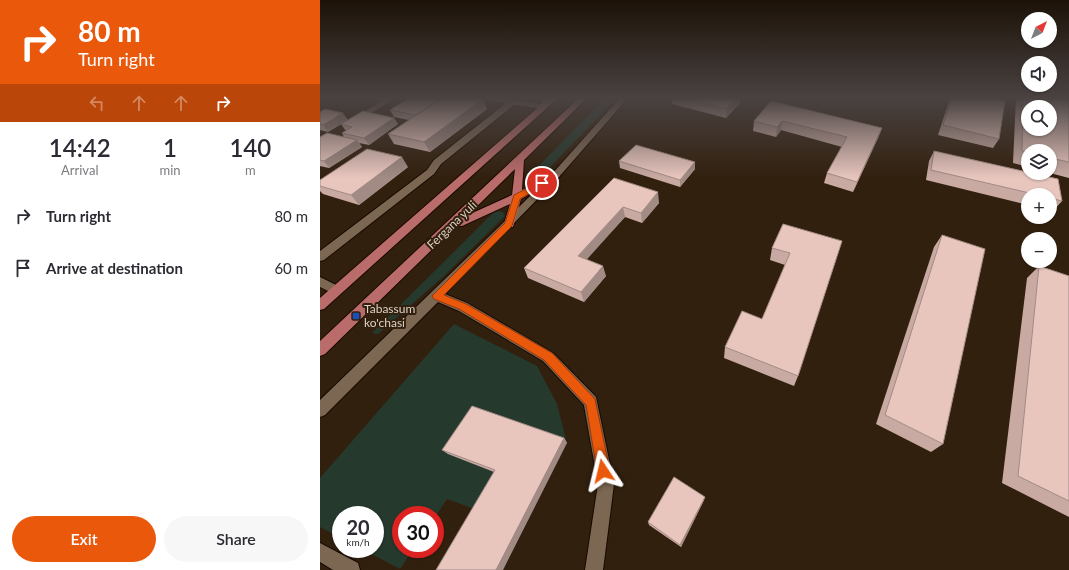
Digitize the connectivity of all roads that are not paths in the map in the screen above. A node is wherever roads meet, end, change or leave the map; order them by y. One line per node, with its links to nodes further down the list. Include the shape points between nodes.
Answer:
1 (483, 125): 10 (street, via 436,162 431,172)
2 (523, 125): 12 (main road)
3 (556, 125): 5 (main road, Fergana yuli)
4 (600, 125): 6 (street)
5 (520, 160): 7 (main road); 9 (main road, Fergana yuli)
6 (555, 176): 7 (main road); 8 (street)
7 (517, 197): 8 (main road); 9 (main road)
8 (509, 224): 13 (street)
9 (450, 227): 15 (main road, Fergana yuli)
10 (320, 257)
11 (320, 282): 12 (street)
12 (336, 290): 14 (main road)
13 (437, 296): 16 (street); 19 (street, via 463,307 548,356 591,402 606,484)
14 (320, 304)
15 (320, 350)
16 (320, 410)
17 (322, 557): 18 (street)
18 (351, 570)
19 (594, 570)

